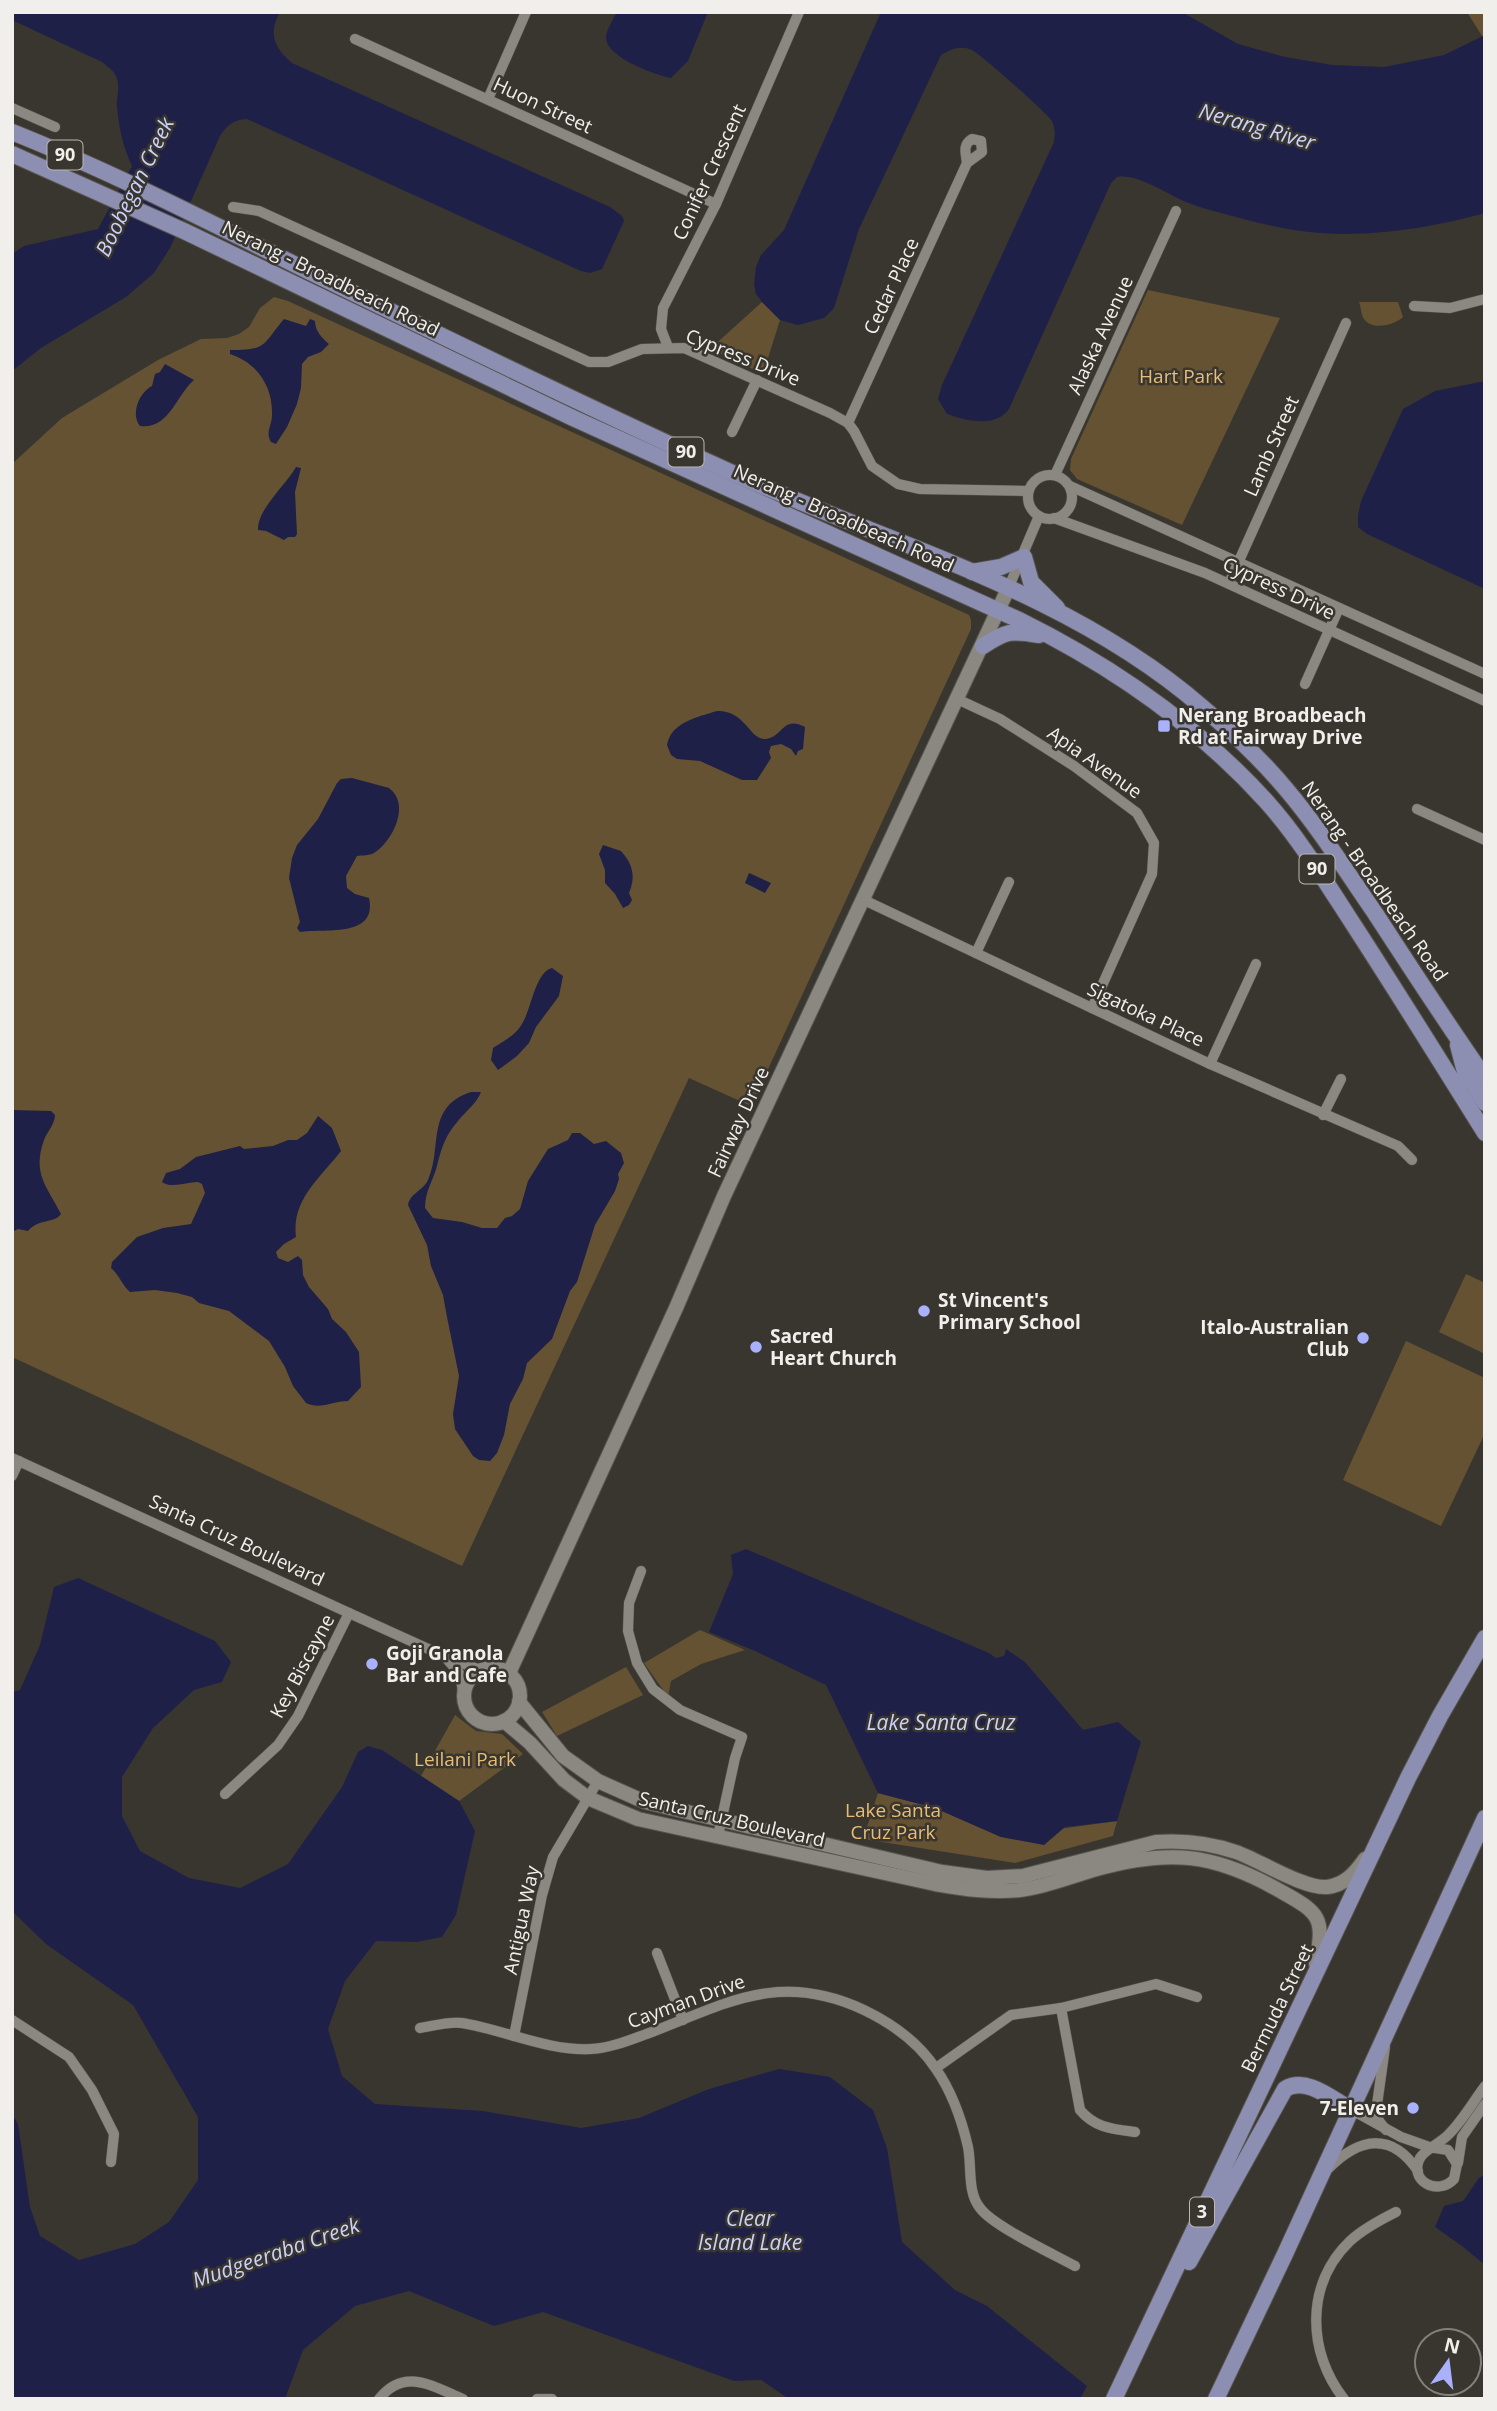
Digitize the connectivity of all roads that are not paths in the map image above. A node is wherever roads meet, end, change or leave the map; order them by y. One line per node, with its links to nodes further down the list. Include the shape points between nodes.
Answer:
1 (526, 12): 4 (street)
2 (799, 12): 10 (street, Conifer Crescent)
3 (355, 39): 4 (street, Huon Street)
4 (488, 99): 10 (street, Huon Street)
5 (12, 108): 6 (street)
6 (55, 127)
7 (12, 132): 27 (main road, Nerang - Broadbeach Road / 90, via 729,472)
8 (12, 154): 31 (main road, Nerang - Broadbeach Road / 90, via 184,231 573,418)
9 (967, 163): 18 (street, Cedar Place)
10 (716, 204): 16 (street, Conifer Crescent, via 663,308 661,329)
11 (233, 207): 16 (street, Cypress Drive, via 259,211 589,362 608,362 642,348)
12 (1177, 211): 20 (street, Alaska Avenue)
13 (1485, 299): 14 (street, via 1450,308)
14 (1414, 306)
15 (1346, 323): 26 (street, Lamb Street)
16 (668, 347): 17 (street, Cypress Drive, via 684,348)
17 (757, 380): 18 (street, Cypress Drive); 19 (street)
18 (848, 423): 22 (street, via 872,466 898,484 920,489)
19 (732, 432)
20 (1055, 475): 21 (street); 22 (street, via 1036,479)
21 (1070, 486): 24 (street, via 1070,506); 26 (street, Cypress Drive)
22 (1028, 491): 23 (street, via 1030,506)
23 (1039, 516): 24 (street); 25 (street)
24 (1054, 518): 28 (street, Cypress Drive)
25 (1024, 557): 27 (main road); 29 (street); 32 (main road, via 1031,582)
26 (1239, 561): 28 (street, Lamb Street); 30 (street, Cypress Drive)
27 (970, 572): 29 (main road, Nerang - Broadbeach Road / 90)
28 (1229, 583): 33 (street, Cypress Drive)
29 (1008, 589): 31 (street, Fairway Drive); 32 (main road, Nerang - Broadbeach Road / 90)
30 (1339, 608): 33 (street); 36 (street, Cypress Drive)
31 (999, 611): 34 (main road, Nerang - Broadbeach Road / 90); 35 (street, Fairway Drive)
32 (1064, 616): 47 (main road, Nerang - Broadbeach Road / 90, via 1175,685 1260,761 1319,830)
33 (1330, 630): 37 (street); 39 (street, Cypress Drive)
34 (1058, 639): 35 (main road, via 1014,631); 53 (main road, Nerang - Broadbeach Road / 90, via 1159,703 1267,803 1307,853)
35 (983, 646): 38 (street, Fairway Drive)
36 (1485, 674)
37 (1305, 684)
38 (957, 699): 43 (street, Fairway Drive); 46 (street, Apia Avenue, via 1000,719 1074,766 1137,813 1154,843 1152,874)
39 (1485, 701)
40 (1417, 809): 41 (street)
41 (1485, 840)
42 (1009, 882): 44 (street)
43 (864, 901): 44 (street, Sigatoka Place); 62 (street, Fairway Drive, via 730,1184)
44 (976, 953): 46 (street, Sigatoka Place)
45 (1256, 964): 48 (street)
46 (1092, 1008): 48 (street, Sigatoka Place)
47 (1456, 1036): 49 (main road, Nerang - Broadbeach Road / 90); 51 (main road, via 1465,1072)
48 (1210, 1064): 52 (street, Sigatoka Place)
49 (1485, 1078)
50 (1341, 1079): 52 (street)
51 (1485, 1103)
52 (1323, 1115): 54 (street, Sigatoka Place, via 1398,1146)
53 (1485, 1133)
54 (1412, 1160)
55 (16, 1460): 56 (street); 58 (street, Santa Cruz Boulevard)
56 (12, 1476)
57 (641, 1571): 70 (street, via 629,1603 628,1631 637,1662 653,1689 680,1710 742,1737)
58 (349, 1614): 60 (street, Santa Cruz Boulevard); 67 (street, Key Biscayne, via 298,1716 278,1745)
59 (1485, 1638): 73 (main road, Bermuda Street / 3)
60 (446, 1657): 61 (street, Santa Cruz Boulevard); 63 (street, via 459,1673)
61 (480, 1670): 62 (street, via 496,1667); 63 (street)
62 (509, 1673): 64 (street, via 519,1686)
63 (463, 1690): 65 (street, via 465,1707 475,1719 490,1724)
64 (520, 1702): 65 (street); 66 (street, Santa Cruz Boulevard, via 563,1756)
65 (504, 1721): 68 (street, Santa Cruz Boulevard)
66 (598, 1781): 68 (street, Antigua Way); 70 (street, Santa Cruz Boulevard, via 645,1802)
67 (225, 1794)
68 (588, 1798): 71 (street, Santa Cruz Boulevard, via 638,1819); 85 (street, Antigua Way, via 553,1857)
69 (1485, 1818): 83 (main road)
70 (721, 1821): 71 (street); 72 (street, Santa Cruz Boulevard, via 987,1878 1023,1876 1156,1842)
71 (718, 1836): 74 (street, Santa Cruz Boulevard, via 982,1891 1024,1889 1142,1858)
72 (1193, 1842): 74 (street); 75 (street, Santa Cruz Boulevard)
73 (1376, 1845): 75 (street, Santa Cruz Boulevard, via 1351,1877 1328,1887 1308,1884); 78 (main road, Bermuda Street / 3)
74 (1192, 1858): 76 (street, Santa Cruz Boulevard, via 1234,1869)
75 (1259, 1862): 76 (street, via 1314,1895)
76 (1299, 1901): 78 (street, Santa Cruz Boulevard, via 1321,1929)
77 (657, 1953): 82 (street)
78 (1313, 1981): 101 (main road, Bermuda Street / 3)
79 (1197, 1997): 80 (street, via 1156,1984)
80 (1061, 2008): 86 (street, via 1011,2015); 93 (street, via 1080,2110 1089,2122)
81 (12, 2020): 95 (street, via 69,2057 114,2134)
82 (683, 2020): 85 (street, Cayman Drive, via 594,2049 571,2049); 86 (street, Cayman Drive, via 765,1993 809,1992 845,2001 890,2022)
83 (1388, 2025): 90 (main road); 92 (street, via 1376,2106 1378,2120)
84 (420, 2028): 85 (street, Cayman Drive, via 459,2022)
85 (514, 2036)
86 (936, 2068): 100 (street, Cayman Drive, via 959,2116 973,2197 981,2210)
87 (1485, 2086): 88 (street)
88 (1472, 2104): 91 (street); 94 (street)
89 (1485, 2104): 91 (street)
90 (1350, 2109): 92 (street); 98 (main road); 101 (main road, via 1304,2085 1292,2085 1282,2092 1206,2232)
91 (1475, 2119): 96 (street, via 1460,2142)
92 (1386, 2130): 94 (street)
93 (1135, 2133)
94 (1434, 2148): 96 (street, via 1452,2154); 97 (street, via 1420,2157)
95 (111, 2162)
96 (1457, 2169): 97 (street, via 1451,2182 1437,2187 1425,2183)
97 (1418, 2171): 98 (street, via 1399,2151 1370,2143 1346,2152)
98 (1319, 2178): 107 (main road)
99 (1396, 2212): 108 (street, via 1350,2241 1331,2267 1319,2297 1315,2325 1321,2359)
100 (1075, 2266)
101 (1143, 2335): 106 (main road, Bermuda Street / 3)
102 (379, 2399): 103 (street, via 400,2381 414,2381)
103 (463, 2399)
104 (537, 2399): 105 (street)
105 (552, 2399)
106 (1114, 2399)
107 (1216, 2399)
108 (1344, 2399)

